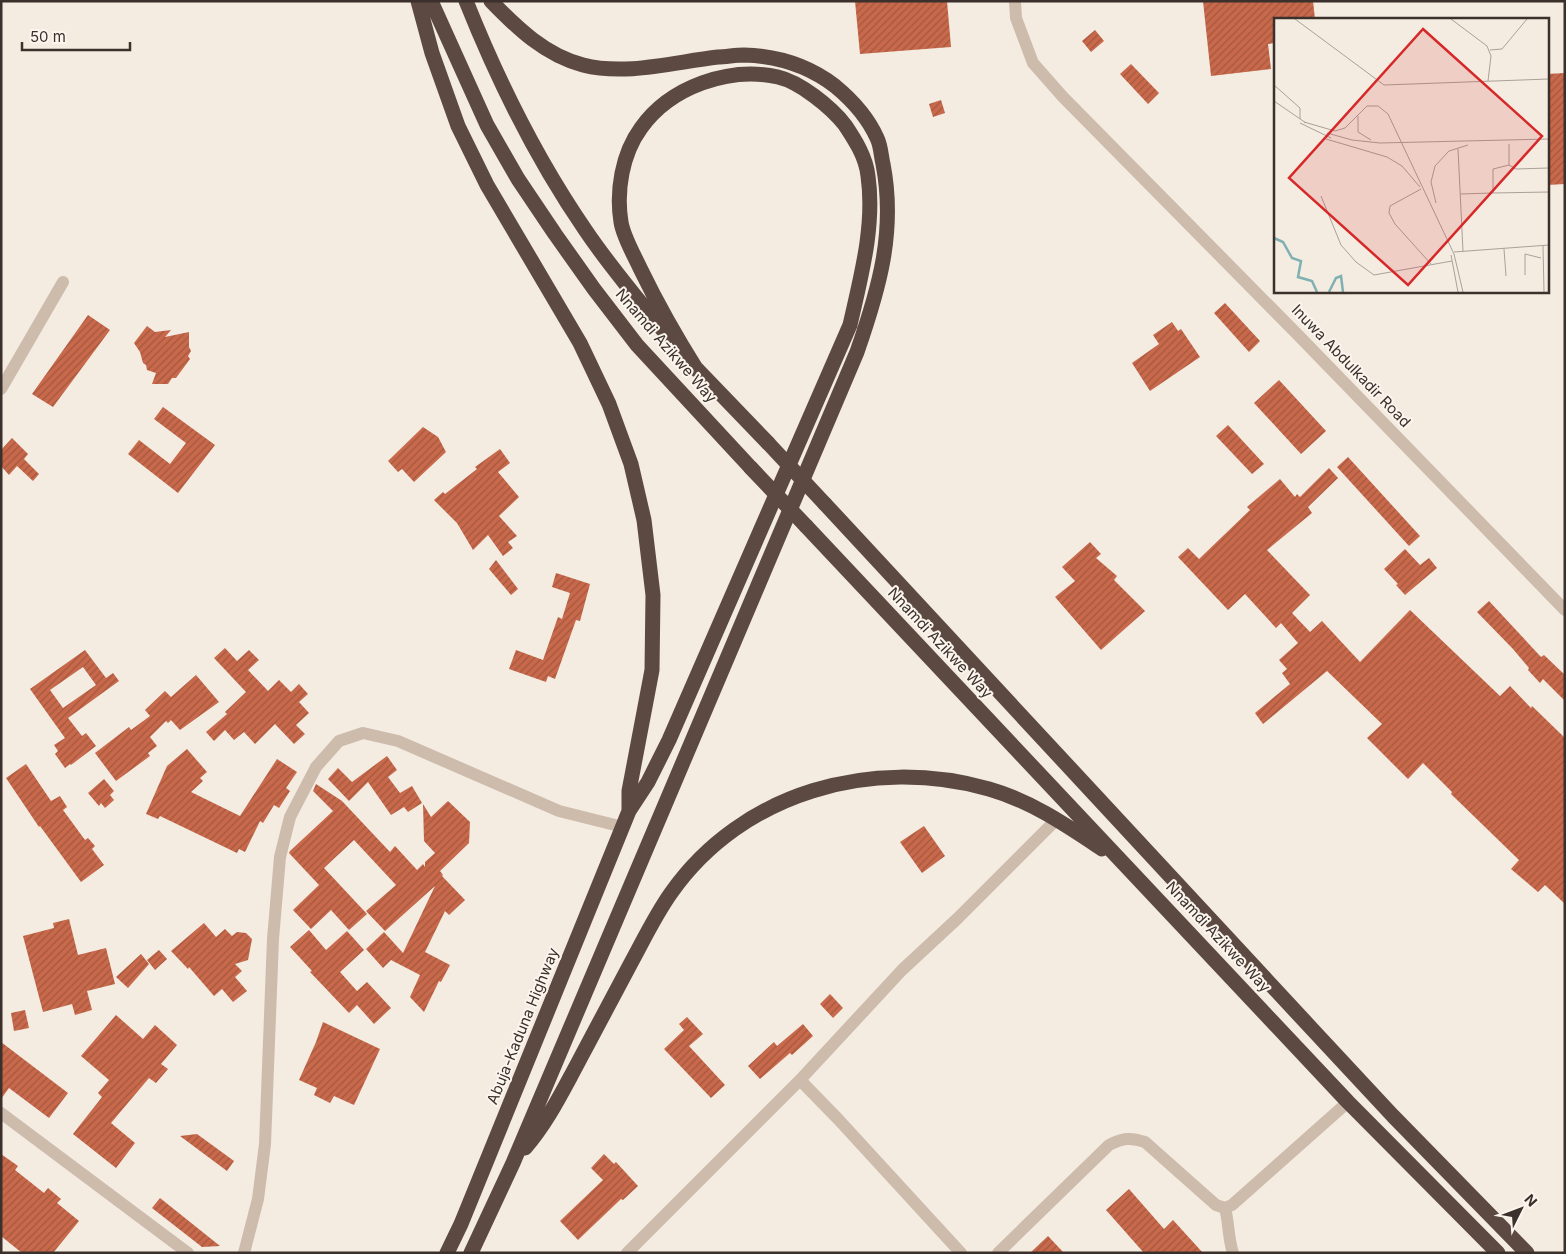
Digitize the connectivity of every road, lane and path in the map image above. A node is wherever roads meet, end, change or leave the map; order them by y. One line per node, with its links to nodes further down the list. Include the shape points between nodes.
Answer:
1 (418, 1): 10 (highway, via 432,53 458,126 487,185 580,343 609,404 631,464 644,520 653,604 652,670 629,791)
2 (431, 1): 13 (highway, Nnamdi Azikwe Way, bridge, via 487,125 518,179 637,345)
3 (466, 1): 7 (highway, Nnamdi Azikwe Way, via 511,104 546,167 623,282)
4 (491, 1): 17 (highway, via 534,41 583,65 650,67 743,55 796,64 821,76 846,95 878,140 889,206 882,273 857,352)
5 (1015, 1): 9 (street, Inuwa Abdulkadir Road, via 1016,18 1033,63 1063,97)
6 (63, 282): 8 (street)
7 (697, 370): 10 (highway, via 667,321 621,224 620,190 626,158 640,129 655,112 684,91 716,77 749,74 780,77 813,94 837,115 857,142 868,174 871,211 866,257 850,325 670,740); 28 (highway, Nnamdi Azikwe Way, bridge, via 1339,1058)
8 (1, 389)
9 (1565, 610)
10 (629, 810): 12 (highway, Abuja-Kaduna Highway)
11 (1057, 819): 13 (highway); 14 (street, via 902,970); 17 (highway, via 989,789 926,778 856,780 826,786 768,808 714,846 671,893 563,1090 535,1137)
12 (622, 828): 20 (street, via 559,811 398,741 363,733 339,741 316,767 290,818 280,857 273,939 265,1144 258,1199); 21 (highway, Abuja-Kaduna Highway, via 461,1224)
13 (1125, 864): 15 (highway, Nnamdi Azikwe Way)
14 (800, 1080): 23 (street); 24 (street)
15 (1348, 1102): 18 (street); 27 (highway, Nnamdi Azikwe Way)
16 (1, 1113): 19 (street)
17 (513, 1162): 22 (highway)
18 (1225, 1208): 25 (street, via 1216,1205 1145,1142 1132,1138 1119,1140); 26 (street)
19 (188, 1253)
20 (244, 1253)
21 (446, 1253)
22 (471, 1253)
23 (627, 1253)
24 (961, 1253)
25 (998, 1253)
26 (1233, 1253)
27 (1498, 1253)
28 (1527, 1253)

